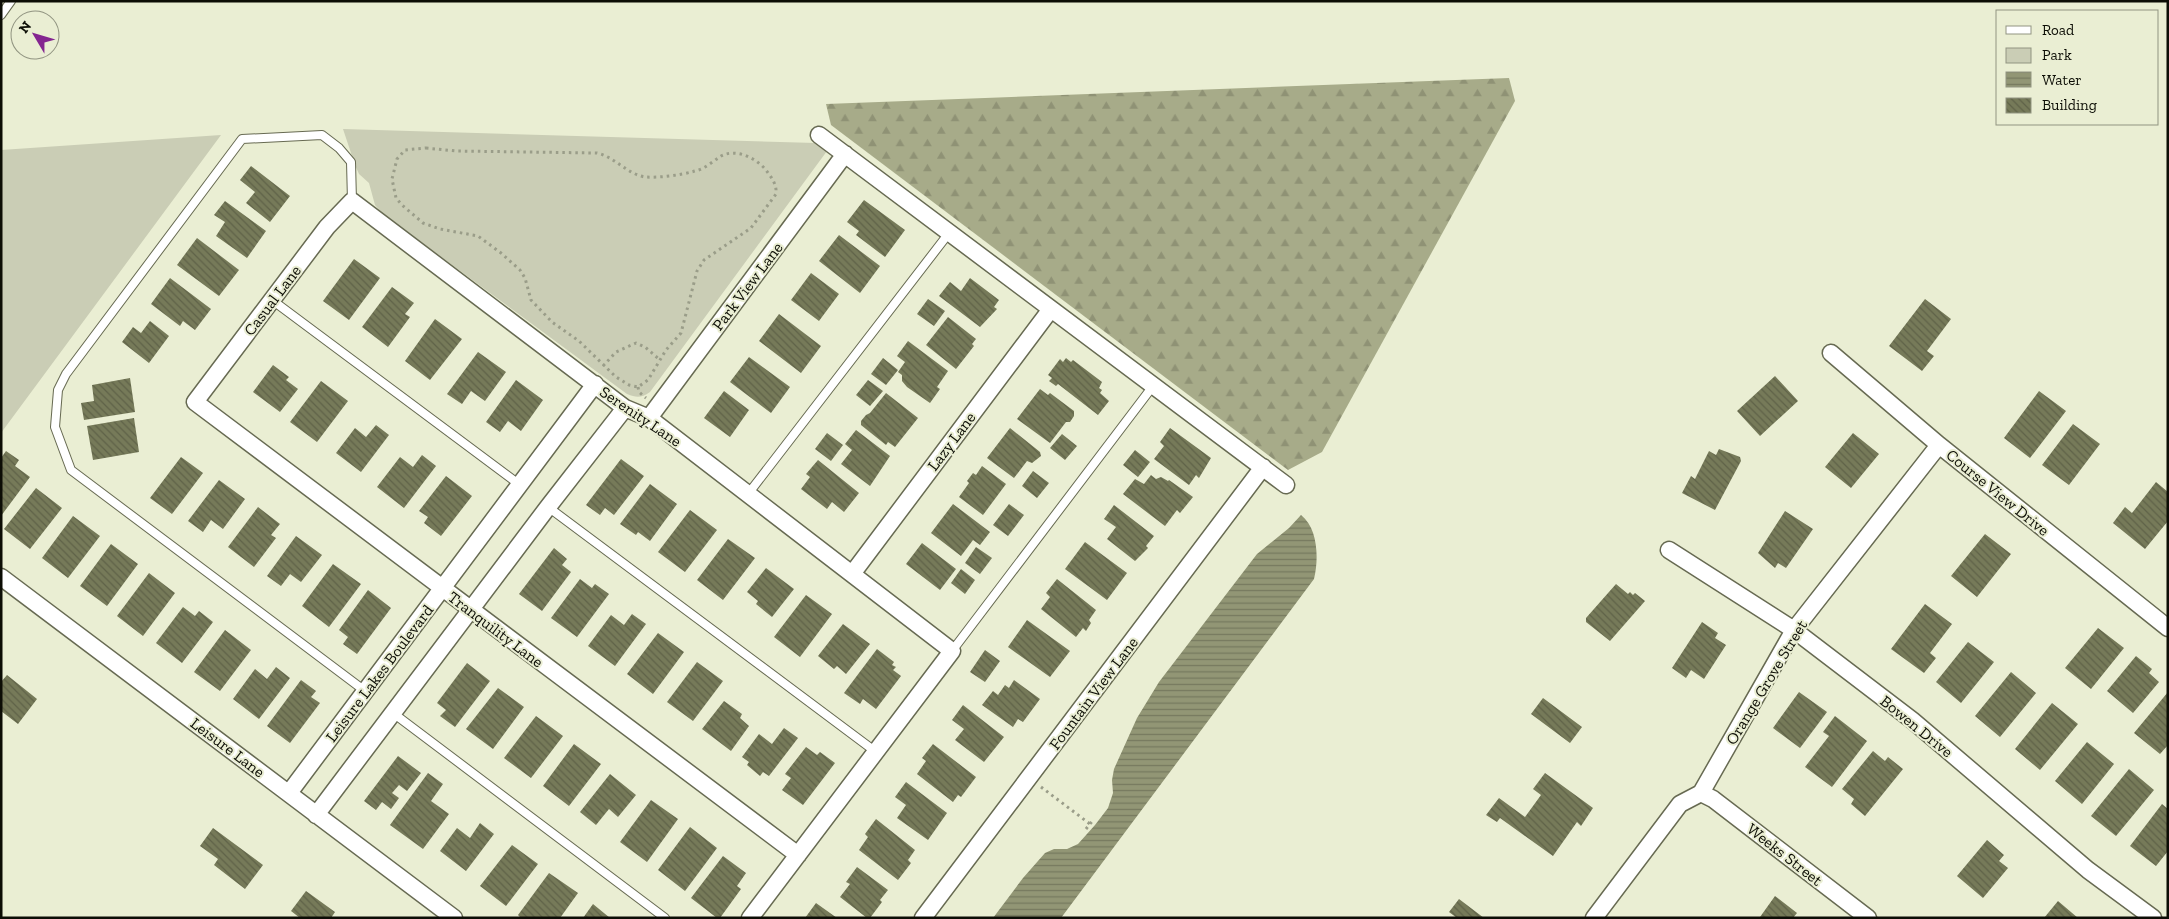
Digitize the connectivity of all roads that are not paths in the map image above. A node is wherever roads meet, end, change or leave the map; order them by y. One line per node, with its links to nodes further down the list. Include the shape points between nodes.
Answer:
1 (11, 1): 2 (lane)
2 (1, 15)
3 (819, 135): 4 (street)
4 (845, 154): 6 (street); 14 (street, Park View Lane)
5 (352, 201): 7 (street, Casual Lane, via 327,227); 10 (street, Serenity Lane); 29 (lane, via 351,162 322,135 242,139 66,374 58,390 54,427 71,470)
6 (949, 233): 8 (street); 19 (lane)
7 (272, 300): 12 (street, Casual Lane); 17 (lane)
8 (1051, 309): 11 (street); 22 (street, Lazy Lane)
9 (1831, 353): 15 (street, Course View Drive)
10 (595, 384): 13 (street, Serenity Lane); 17 (street, Leisure Lakes Boulevard)
11 (1153, 386): 16 (street); 28 (lane)
12 (195, 402): 24 (street, Tranquility Lane)
13 (625, 408): 14 (street, Serenity Lane); 20 (street)
14 (649, 418): 19 (street, Serenity Lane)
15 (1939, 445): 26 (street, Course View Drive); 27 (street, Orange Grove Street)
16 (1263, 468): 18 (street); 39 (street, Fountain View Lane)
17 (520, 485): 24 (street, Leisure Lakes Boulevard)
18 (1286, 485)
19 (748, 494): 22 (street, Serenity Lane)
20 (548, 507): 25 (street); 31 (lane)
21 (1669, 550): 27 (street, Bowen Drive)
22 (852, 574): 28 (street, Serenity Lane)
23 (1, 577): 32 (street, Leisure Lane)
24 (442, 588): 25 (street, Tranquility Lane); 29 (street, Leisure Lakes Boulevard)
25 (470, 609): 30 (street); 35 (street, Tranquility Lane)
26 (2168, 628)
27 (1794, 630): 33 (street, Orange Grove Street); 42 (street, Bowen Drive, via 1912,720 2088,870)
28 (952, 651): 31 (street)
29 (365, 691): 32 (street, Leisure Lakes Boulevard)
30 (393, 713): 34 (street); 37 (lane)
31 (876, 752): 35 (street)
32 (289, 793): 34 (street, Leisure Lane)
33 (1700, 793): 40 (street, Orange Grove Street, via 1680,804); 41 (street, Weeks Street, via 1713,799)
34 (316, 815): 36 (street, Leisure Lane)
35 (798, 855): 38 (street)
36 (454, 918)
37 (665, 918)
38 (750, 918)
39 (923, 918)
40 (1594, 918)
41 (1868, 918)
42 (2153, 918)

